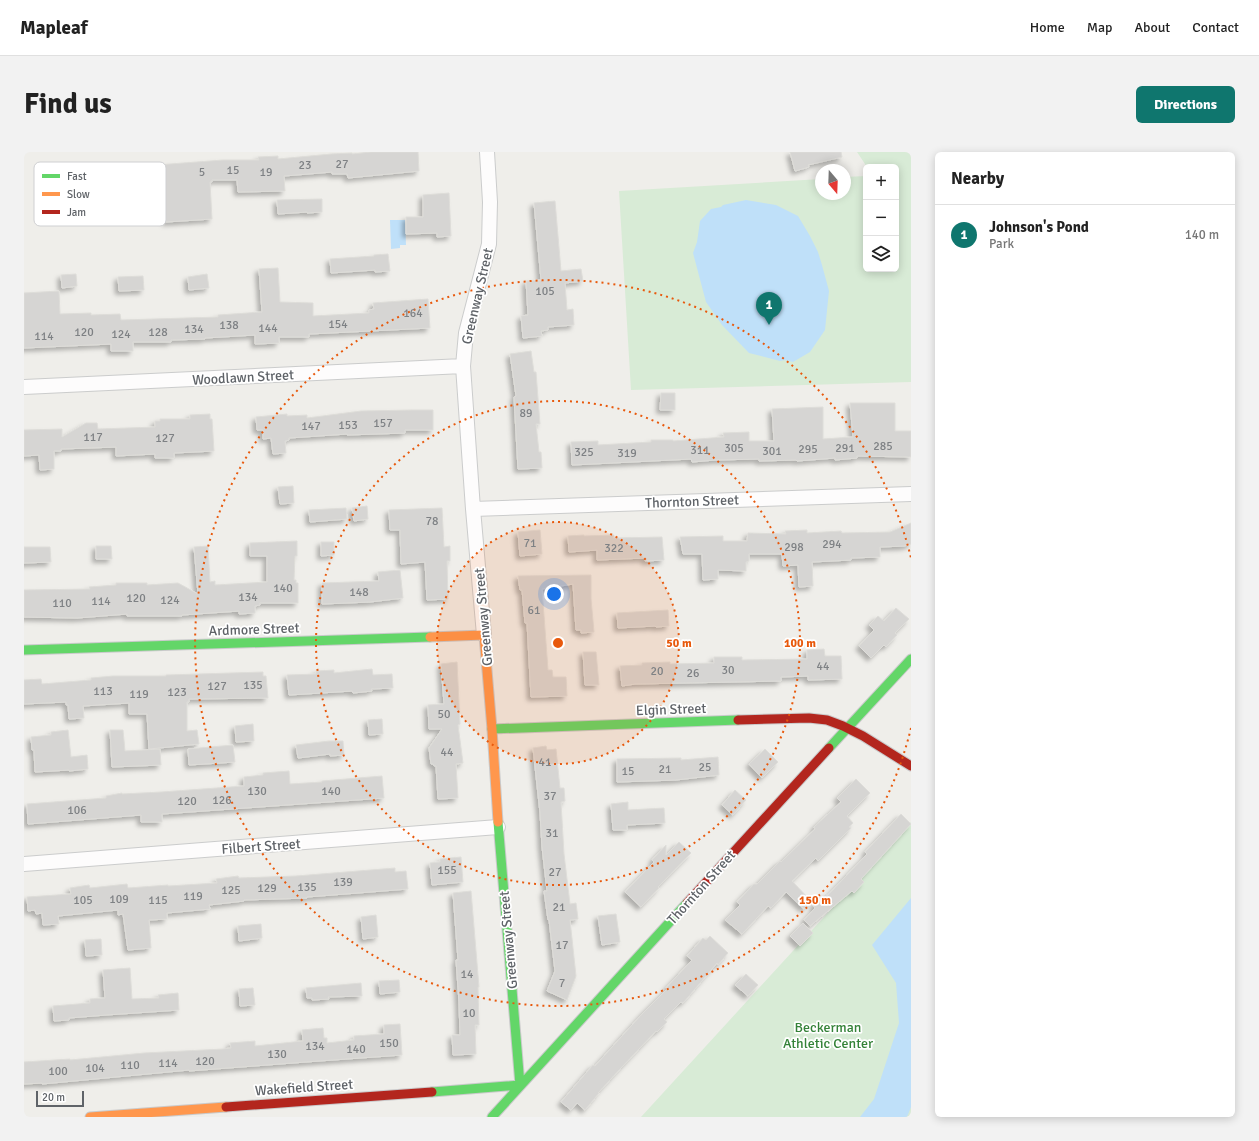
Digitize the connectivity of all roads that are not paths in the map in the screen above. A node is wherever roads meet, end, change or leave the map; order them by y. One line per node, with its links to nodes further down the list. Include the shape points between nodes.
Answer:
1 (487, 152): 2 (street, Greenway Street, via 489,244 466,333)
2 (463, 366): 3 (street, Woodlawn Street); 5 (street, Greenway Street)
3 (24, 387)
4 (911, 494): 5 (street, Thornton Street)
5 (473, 509): 6 (street, Greenway Street)
6 (484, 635): 7 (street, Ardmore Street); 10 (street, Greenway Street)
7 (24, 650)
8 (911, 658): 9 (street, Thornton Street)
9 (848, 728): 10 (street, Elgin Street, via 822,718 809,718); 11 (street, Elgin Street); 14 (street, Thornton Street)
10 (492, 729): 12 (street, Greenway Street)
11 (911, 766)
12 (498, 827): 13 (street, Filbert Street); 14 (street, Greenway Street)
13 (24, 864)
14 (520, 1085): 15 (street, Wakefield Street); 16 (street, Thornton Street)
15 (90, 1117)
16 (492, 1117)

